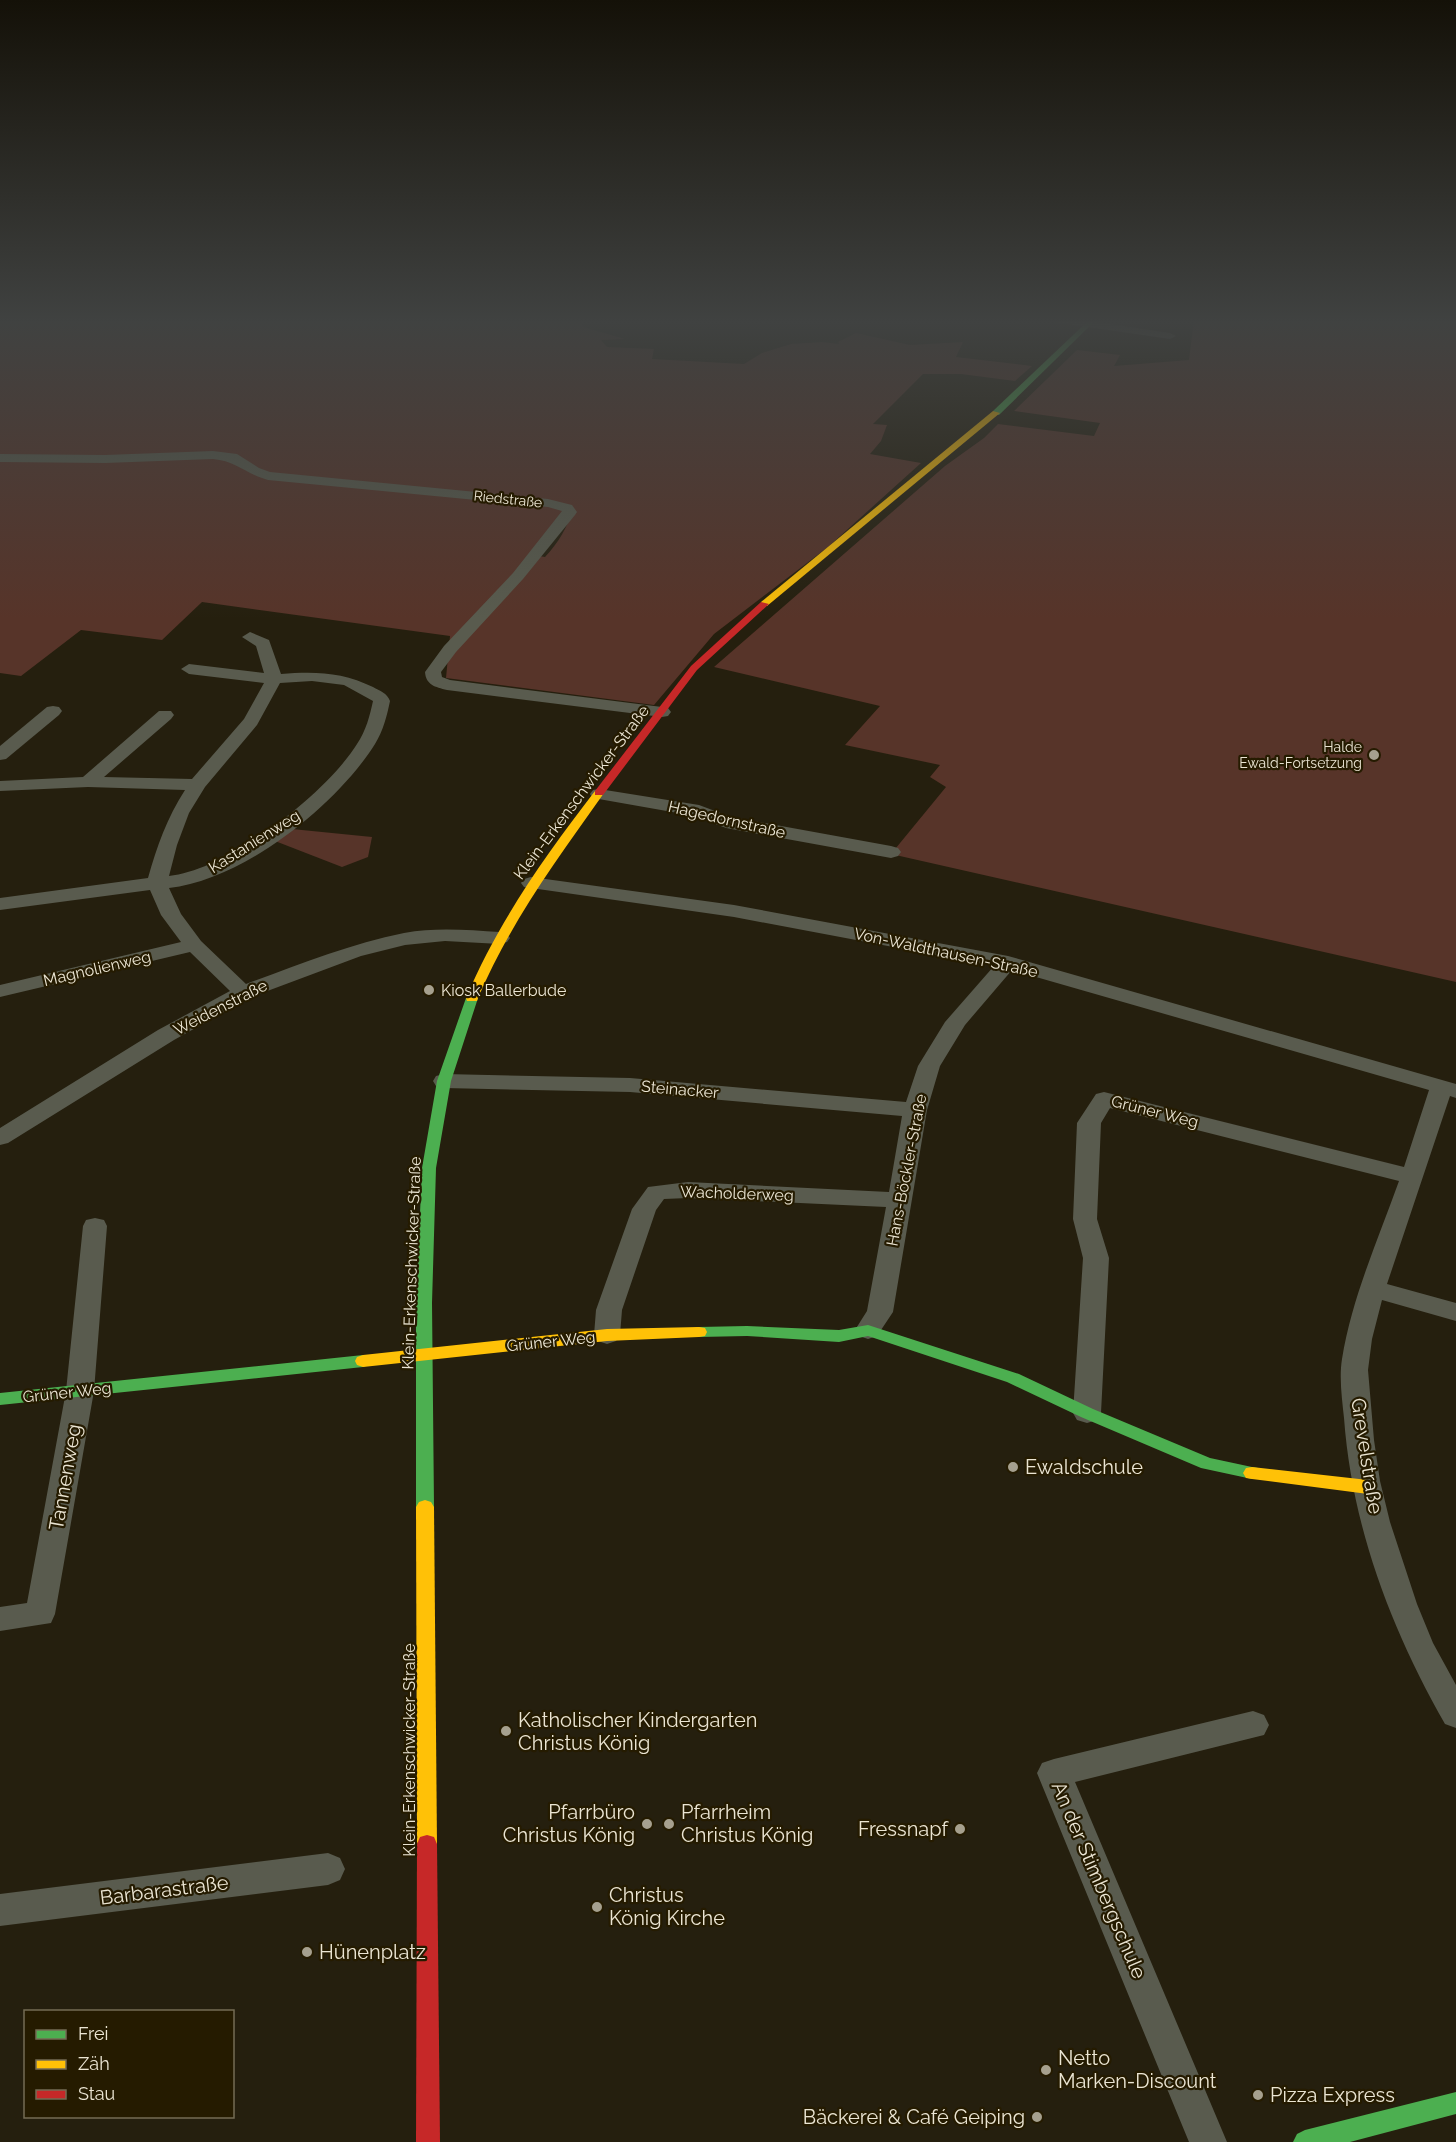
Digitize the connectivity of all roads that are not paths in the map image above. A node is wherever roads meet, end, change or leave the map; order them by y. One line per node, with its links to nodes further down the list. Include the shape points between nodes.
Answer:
1 (986, 419): 7 (street, Klein-Erkenschwicker-Straße, via 740,624 694,668)
2 (0, 458): 7 (street, Riedstraße, via 213,455 232,457 268,476 567,508 570,512 560,526 450,649 433,672 434,680 447,685)
3 (250, 637): 5 (street, via 263,643)
4 (189, 669): 5 (street, Kastanienweg)
5 (274, 679): 11 (street, via 251,721); 15 (street, Kastanienweg, via 312,676 348,681 381,698 366,746 318,800 276,831 188,879)
6 (53, 711): 9 (street)
7 (662, 712): 13 (street, Klein-Erkenschwicker-Straße)
8 (165, 716): 10 (street)
9 (0, 755)
10 (88, 782): 11 (street); 12 (street)
11 (197, 785): 15 (street, via 180,813)
12 (0, 786)
13 (599, 794): 14 (street, Hagedornstraße); 16 (street, Klein-Erkenschwicker-Straße)
14 (891, 852)
15 (157, 883): 17 (street); 19 (street, via 171,915)
16 (531, 883): 18 (street, Klein-Erkenschwicker-Straße); 20 (street, Von-Waldthausen-Straße, via 734,911)
17 (0, 904)
18 (500, 938): 22 (street, Weidenstraße, via 445,935 405,939 354,952); 23 (street, Klein-Erkenschwicker-Straße, via 462,1021)
19 (194, 945): 21 (street, Magnolienweg); 22 (street)
20 (1008, 962): 24 (street, Von-Waldthausen-Straße); 25 (street, Hans-Böckler-Straße, via 956,1022 929,1066)
21 (0, 990)
22 (243, 992): 26 (street, Weidenstraße)
23 (444, 1081): 25 (street, Steinacker, via 630,1085); 34 (street, Klein-Erkenschwicker-Straße, via 429,1168)
24 (1448, 1090): 27 (street, Grevelstraße)
25 (915, 1110): 28 (street, Hans-Böckler-Straße)
26 (0, 1138)
27 (1412, 1177): 30 (street, Grevelstraße); 37 (street, Grüner Weg, via 1104,1099 1089,1123 1085,1219 1096,1258)
28 (899, 1200): 32 (street, Hans-Böckler-Straße, via 880,1312); 33 (street, Wacholderweg, via 657,1191 644,1209 609,1310)
29 (95, 1226): 35 (street, Tannenweg)
30 (1372, 1289): 31 (street); 38 (street, Grevelstraße, via 1355,1362 1357,1425)
31 (1456, 1312)
32 (868, 1330): 33 (street, Grüner Weg, via 839,1336 747,1331); 37 (street, Grüner Weg, via 1013,1378)
33 (607, 1335): 34 (street, Grüner Weg)
34 (423, 1356): 35 (street, Grüner Weg); 45 (street, Klein-Erkenschwicker-Straße)
35 (80, 1391): 36 (street, Grüner Weg); 39 (street, Tannenweg, via 40,1614)
36 (0, 1398)
37 (1088, 1413): 38 (street, Grüner Weg, via 1207,1464 1276,1477)
38 (1368, 1487): 40 (street, Grevelstraße, via 1391,1576 1433,1677)
39 (0, 1619)
40 (1456, 1714)
41 (1253, 1725): 46 (street, An der Stimbergschule, via 1054,1773)
42 (328, 1869): 43 (street, Barbarastraße)
43 (0, 1910)
44 (1456, 2103): 47 (street)
45 (428, 2142)
46 (1208, 2142)
47 (1305, 2142)

